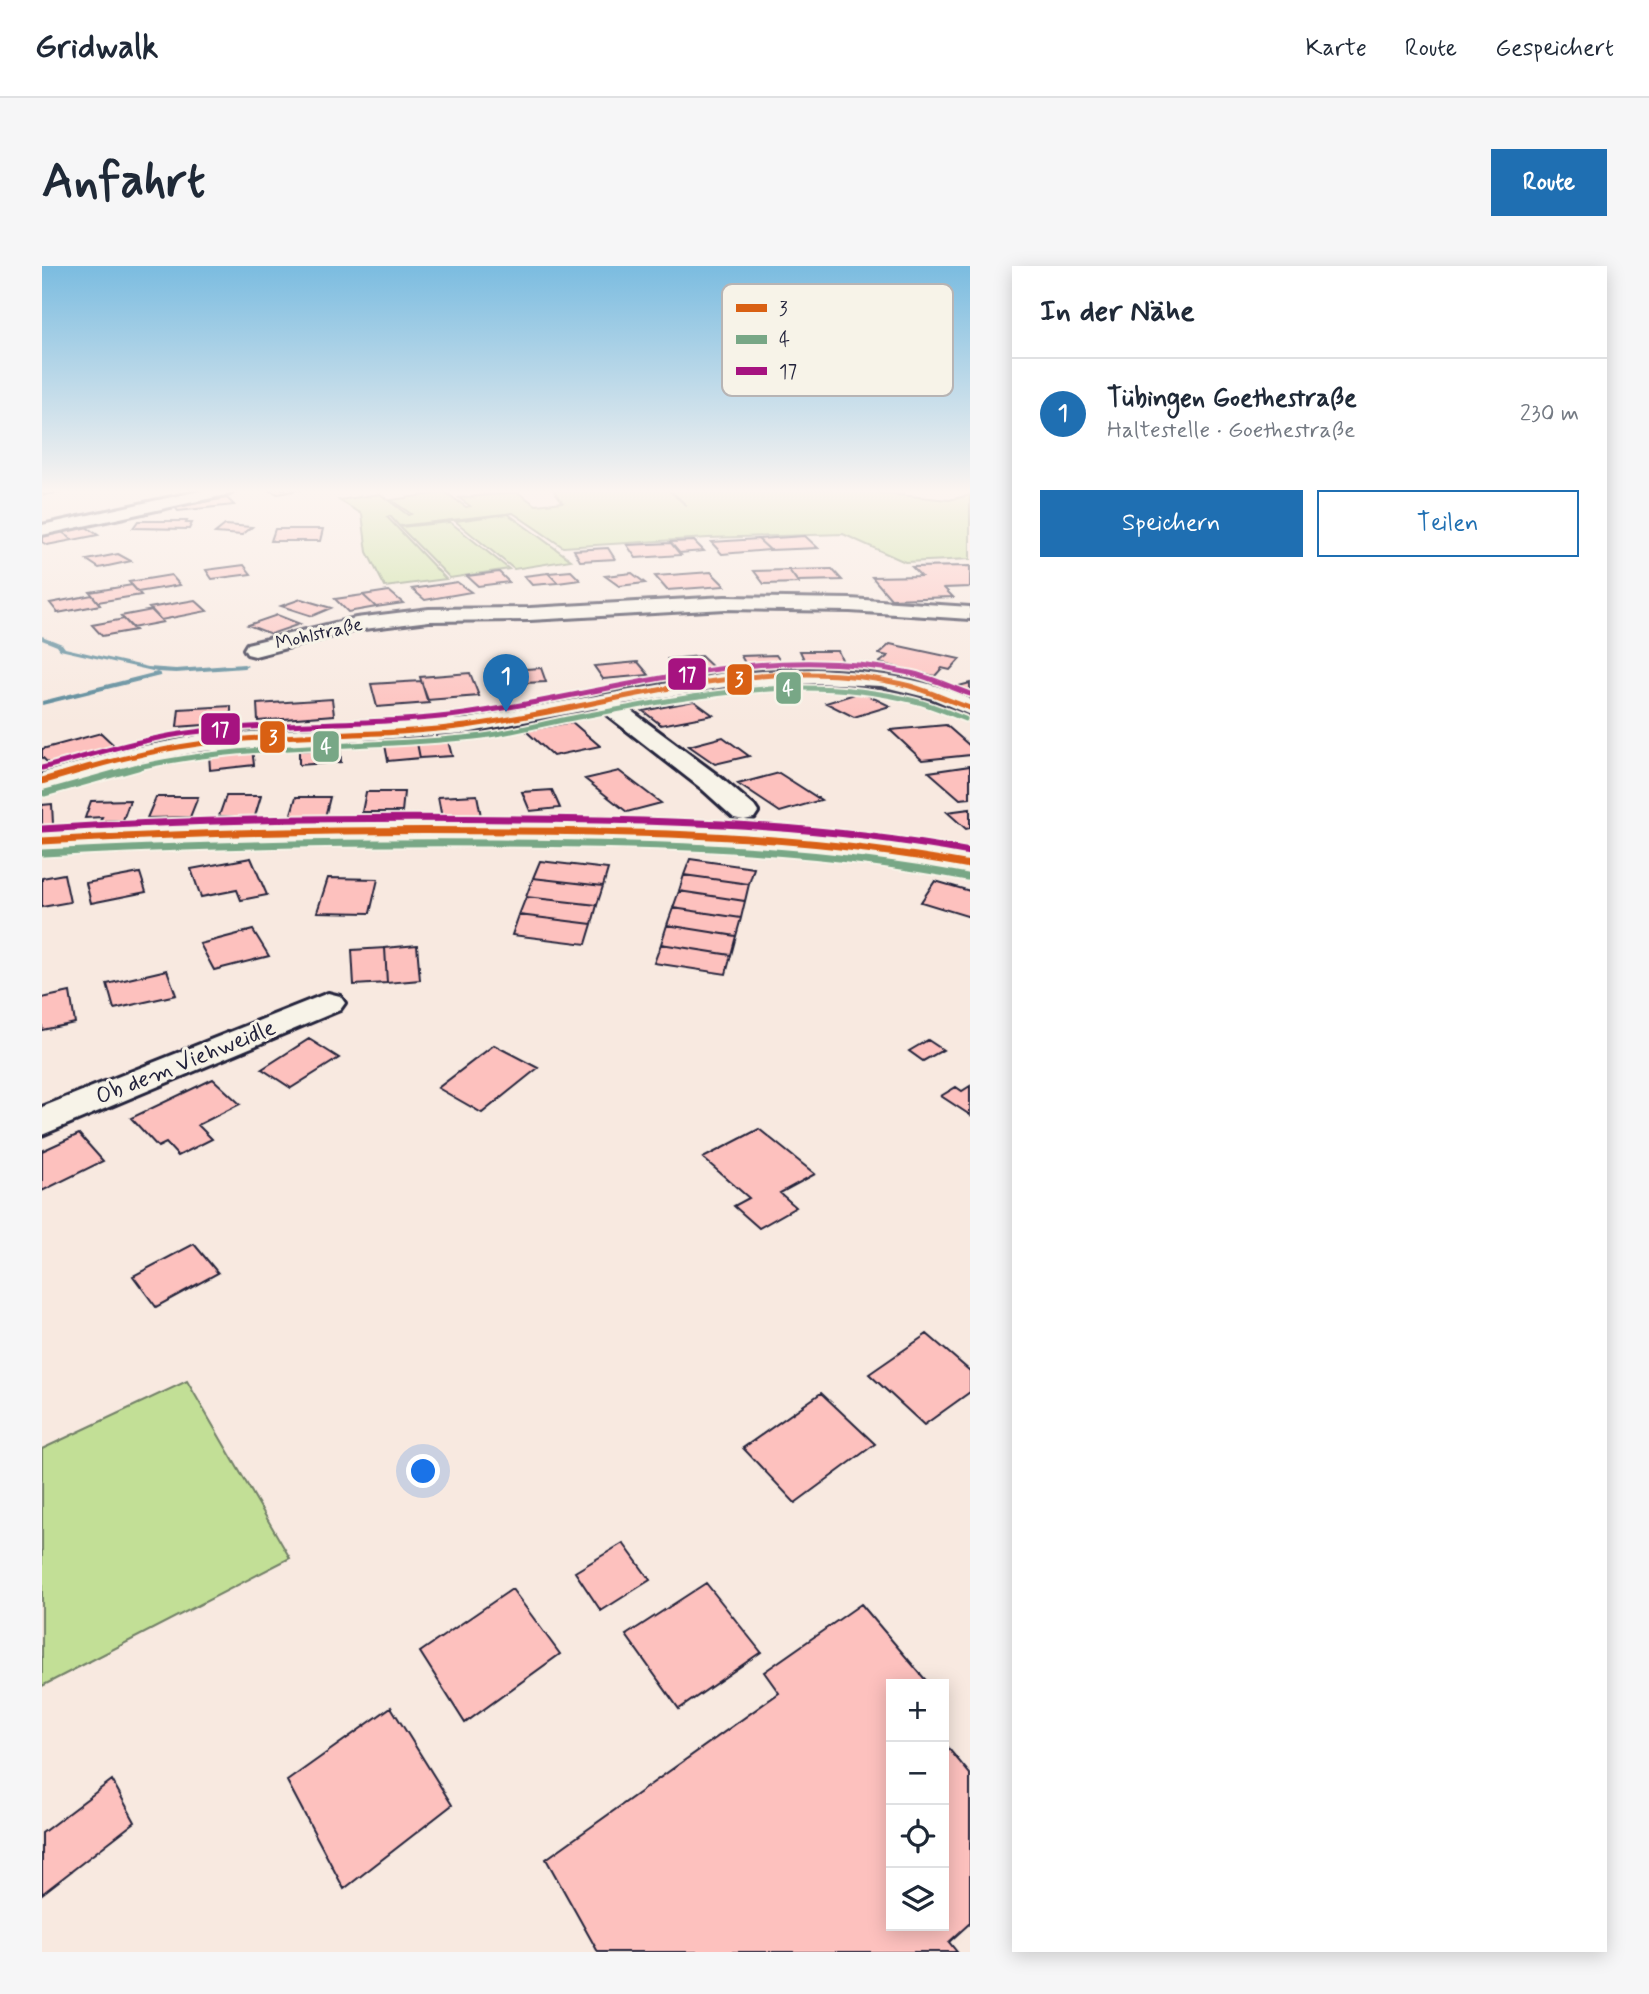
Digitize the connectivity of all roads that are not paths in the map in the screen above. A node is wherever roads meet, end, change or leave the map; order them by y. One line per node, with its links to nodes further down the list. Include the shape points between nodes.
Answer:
1 (970, 612): 2 (street, Mohlstraße, via 725,603 429,615 369,622)
2 (255, 649)
3 (603, 701): 4 (street, via 725,680 849,677 912,686); 5 (street, via 455,727 202,743); 6 (street)
4 (970, 708)
5 (42, 781)
6 (744, 812)
7 (42, 841): 8 (street, via 224,832 671,831 866,844)
8 (970, 864)
9 (328, 1003): 10 (street, Ob dem Viehweidle)
10 (42, 1122)

